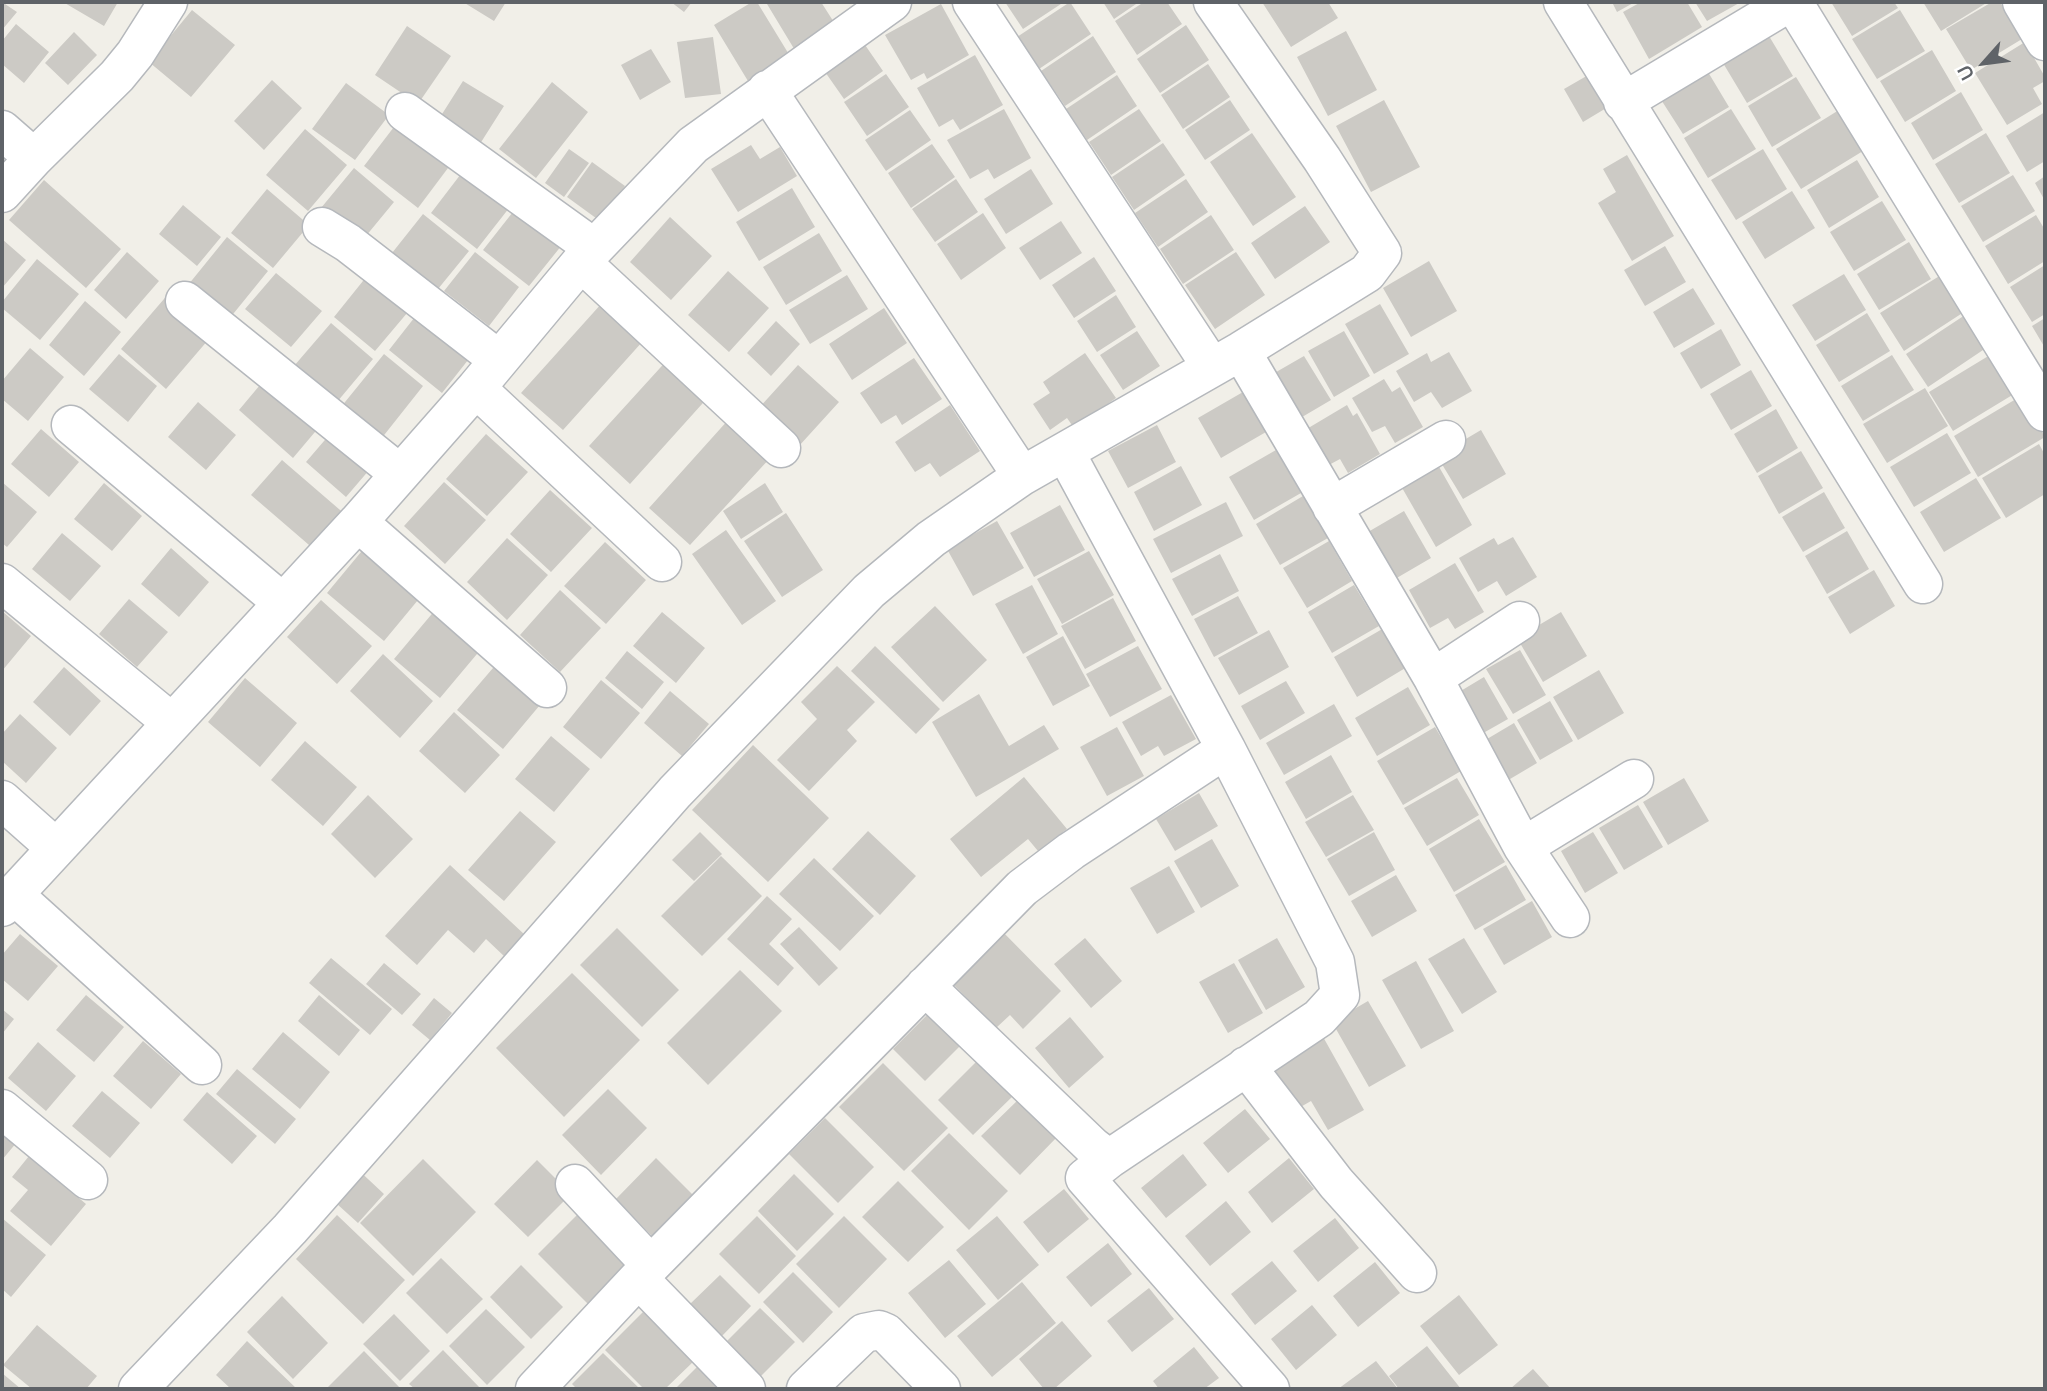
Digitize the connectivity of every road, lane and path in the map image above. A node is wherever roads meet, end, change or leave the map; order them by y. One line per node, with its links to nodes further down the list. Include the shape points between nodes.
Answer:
1 (167, 2): 13 (street, via 117,76)
2 (892, 2): 9 (street)
3 (972, 2): 18 (street)
4 (1213, 2): 18 (street, via 1382,253 1367,273)
5 (1563, 2): 10 (street)
6 (1792, 2): 10 (street); 20 (street)
7 (2022, 2): 8 (street)
8 (2045, 41)
9 (767, 90): 16 (street, via 693,145); 26 (street)
10 (1623, 102): 31 (street)
11 (405, 112): 16 (street)
12 (2, 130): 13 (street)
13 (34, 158): 14 (street)
14 (2, 192)
15 (322, 227): 19 (street, via 348,243)
16 (588, 255): 19 (street); 23 (street)
17 (185, 301): 25 (street)
18 (1226, 359): 24 (street); 27 (street)
19 (488, 374): 25 (street); 29 (street)
20 (2045, 412)
21 (71, 425): 32 (street)
22 (1446, 440): 27 (street)
23 (780, 448)
24 (1065, 452): 26 (street); 37 (street)
25 (400, 474): 28 (street)
26 (1022, 476): 53 (street, via 931,539 869,591 675,792 290,1229)
27 (1332, 507): 34 (street)
28 (358, 522): 32 (street); 35 (street)
29 (662, 562)
30 (2, 583): 36 (street)
31 (1923, 584)
32 (283, 603): 36 (street)
33 (1520, 621): 34 (street)
34 (1433, 678): 40 (street)
35 (547, 688)
36 (171, 722): 41 (street)
37 (1226, 749): 44 (street, via 1022,888); 46 (street, via 1335,962 1340,995 1319,1018)
38 (1634, 779): 40 (street)
39 (2, 800): 41 (street)
40 (1523, 847): 43 (street)
41 (56, 848): 42 (street)
42 (7, 900): 45 (street)
43 (1570, 918)
44 (925, 986): 48 (street); 51 (street)
45 (202, 1065)
46 (1245, 1066): 48 (street); 52 (street, via 1336,1183)
47 (2, 1109): 49 (street)
48 (1109, 1159): 58 (street, via 1085,1178)
49 (88, 1180)
50 (575, 1184): 51 (street)
51 (645, 1272): 54 (street); 55 (street)
52 (1417, 1273)
53 (138, 1389)
54 (535, 1389)
55 (747, 1389)
56 (806, 1389): 57 (street, via 864,1332 879,1330)
57 (941, 1389)
58 (1270, 1389)

